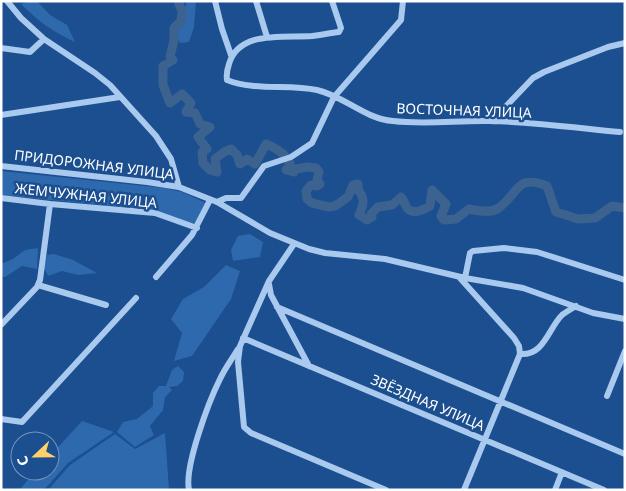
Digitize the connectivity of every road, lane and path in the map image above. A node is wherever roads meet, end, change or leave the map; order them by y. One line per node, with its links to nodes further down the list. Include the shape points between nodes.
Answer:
1 (7, 1): 7 (street)
2 (215, 1): 10 (street)
3 (256, 1): 6 (street)
4 (332, 1): 6 (street, via 341,28 339,32)
5 (403, 1): 12 (street, via 401,20)
6 (267, 37): 10 (street, via 253,41)
7 (44, 40): 9 (street, via 30,52); 11 (street, via 95,73)
8 (625, 43): 14 (street, via 544,72)
9 (1, 48)
10 (232, 55): 12 (street, ВОСТОЧНАЯ УЛИЦА, via 227,80 256,86 305,88)
11 (120, 97): 13 (street); 17 (street, via 156,136 171,159)
12 (334, 97): 14 (street, ВОСТОЧНАЯ УЛИЦА, via 392,121); 19 (street, via 312,143 291,157 264,166 240,198)
13 (1, 115)
14 (492, 121): 15 (street, ВОСТОЧНАЯ УЛИЦА)
15 (620, 132)
16 (1, 166): 17 (street, ПРИДОРОЖНАЯ УЛИЦА)
17 (179, 187): 19 (street, ПРИДОРОЖНАЯ УЛИЦА)
18 (1, 198): 20 (street, ЖЕМЧУЖНАЯ УЛИЦА)
19 (214, 201): 21 (street); 22 (street, ПРИДОРОЖНАЯ УЛИЦА)
20 (50, 204): 21 (street, ЖЕМЧУЖНАЯ УЛИЦА, via 155,213); 27 (street)
21 (197, 228): 23 (street)
22 (294, 244): 24 (street, ПРИДОРОЖНАЯ УЛИЦА, via 325,253 385,259); 26 (street)
23 (156, 276)
24 (462, 278): 25 (street, via 470,253 504,248 537,252); 30 (street, ПРИДОРОЖНАЯ УЛИЦА, via 523,288); 37 (street, via 514,338)
25 (625, 280)
26 (269, 281): 31 (street, via 268,288); 34 (street)
27 (38, 284): 29 (street); 33 (street)
28 (136, 298): 41 (street, via 22,422)
29 (106, 305)
30 (576, 306): 32 (street, ПРИДОРОЖНАЯ УЛИЦА); 37 (street, via 562,316 537,350)
31 (277, 307): 38 (street); 40 (street, ЗВЁЗДНАЯ УЛИЦА)
32 (625, 319)
33 (1, 325)
34 (243, 338): 35 (street); 38 (street, ЗВЁЗДНАЯ УЛИЦА)
35 (240, 346): 45 (street, via 220,380 204,421 189,463); 46 (street, via 238,362 244,427 251,433)
36 (625, 351): 39 (street)
37 (520, 354): 40 (street)
38 (309, 366): 42 (street, ЗВЁЗДНАЯ УЛИЦА)
39 (607, 396)
40 (501, 402): 42 (street); 43 (street, ЗВЁЗДНАЯ УЛИЦА)
41 (1, 419)
42 (486, 439): 44 (street, ЗВЁЗДНАЯ УЛИЦА); 47 (street)
43 (625, 454)
44 (562, 472): 48 (street); 49 (street, ЗВЁЗДНАЯ УЛИЦА)
45 (188, 490)
46 (386, 490)
47 (464, 490)
48 (555, 490)
49 (604, 490)

